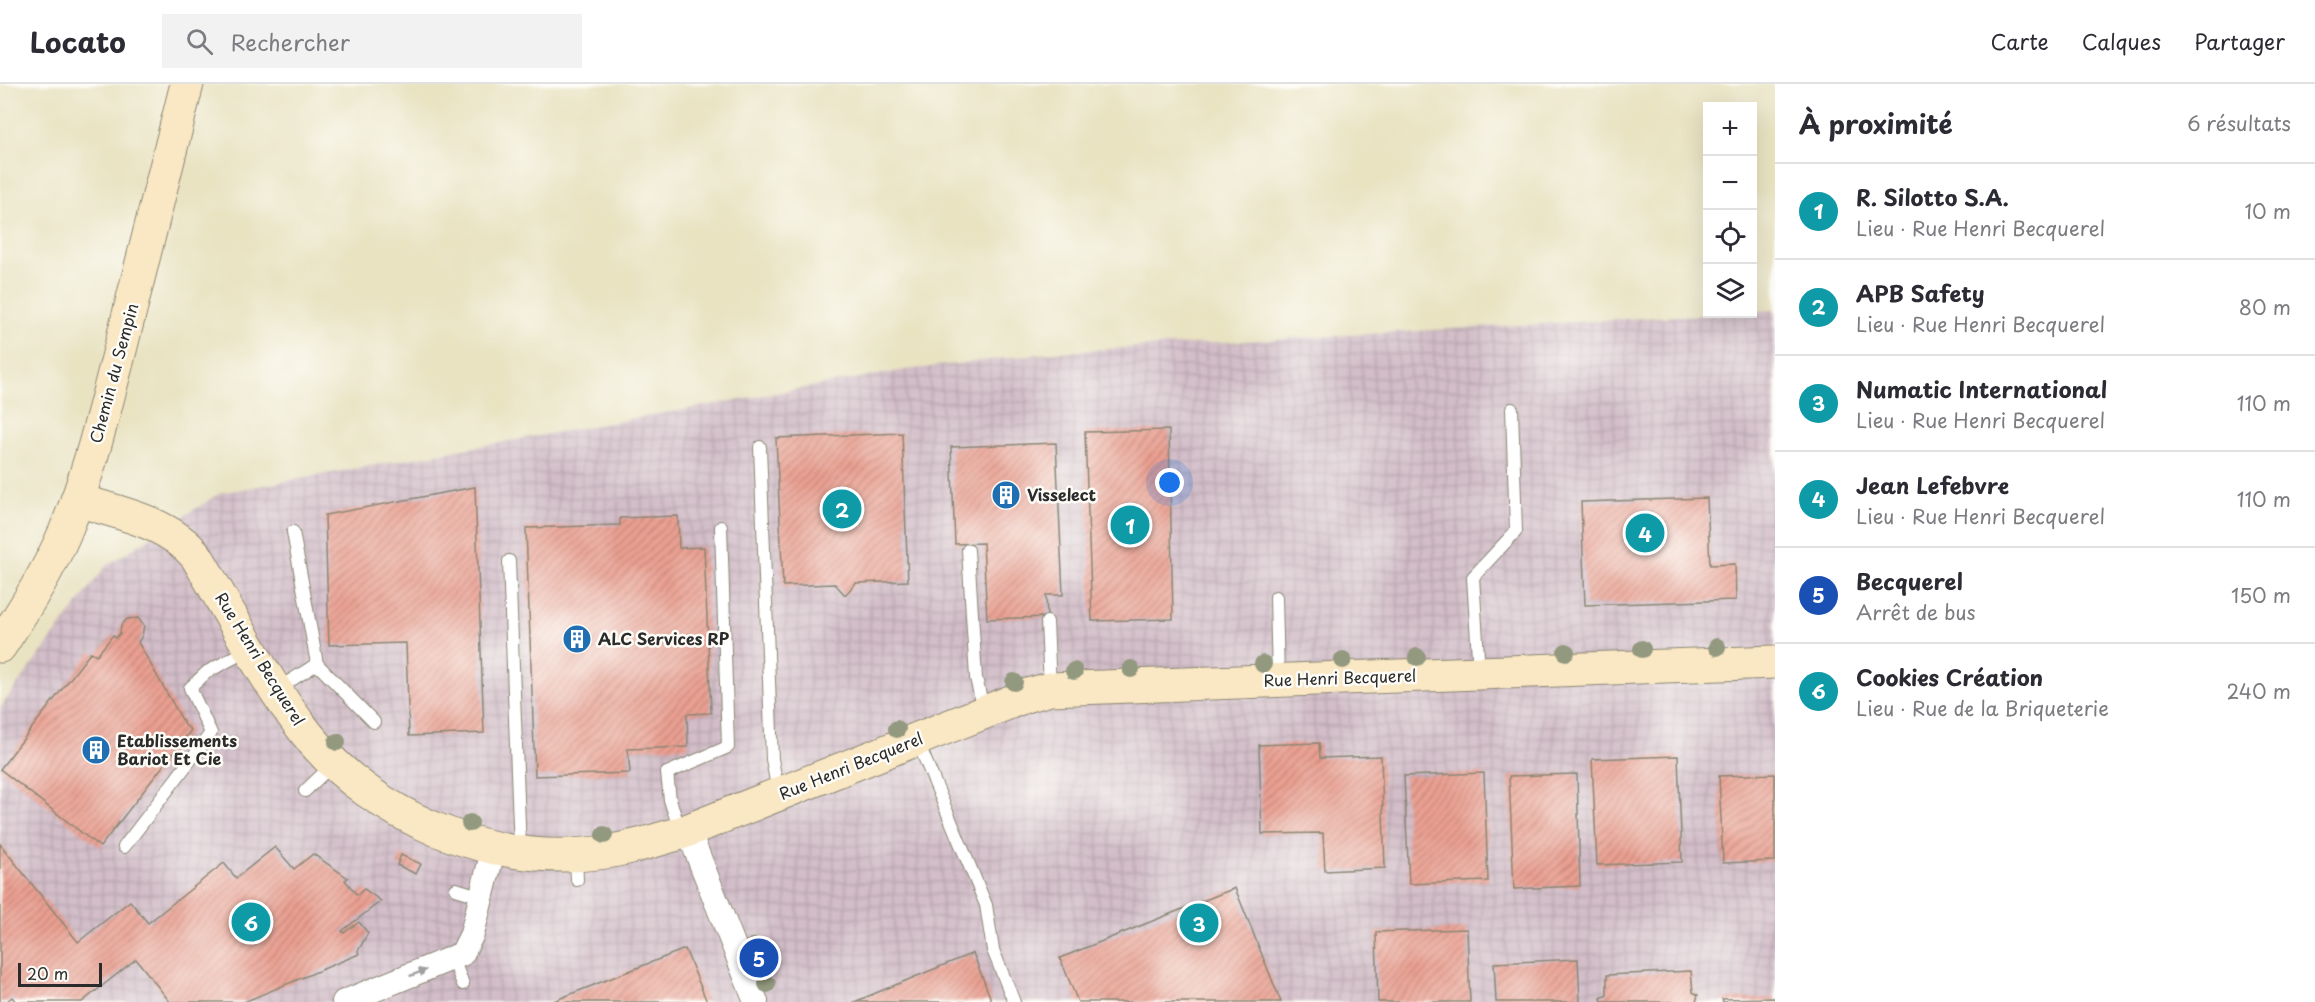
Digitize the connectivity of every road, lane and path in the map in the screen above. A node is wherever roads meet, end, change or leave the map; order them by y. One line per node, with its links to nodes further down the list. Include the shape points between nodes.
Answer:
1 (188, 84): 4 (street, Chemin du Sempin, via 119,355)
2 (1512, 409): 15 (lane, via 1516,531 1473,577)
3 (760, 447): 24 (lane, via 772,759)
4 (77, 500): 11 (street, Chemin du Sempin, via 43,576); 12 (street, Rue Henri Becquerel, via 159,527 186,544)
5 (721, 526): 25 (lane, via 728,747 667,773 670,800)
6 (293, 532): 14 (lane)
7 (968, 550): 19 (lane, via 976,678)
8 (509, 561): 27 (lane)
9 (1276, 597): 16 (lane)
10 (1047, 622): 17 (lane)
11 (0, 646)
12 (251, 648): 18 (street, Rue Henri Becquerel); 26 (lane, via 207,672 190,688 211,733)
13 (1775, 662): 15 (street, Rue Henri Becquerel)
14 (317, 664): 18 (lane); 20 (lane)
15 (1479, 673): 16 (street, Rue Henri Becquerel)
16 (1278, 680): 17 (street, Rue Henri Becquerel)
17 (1050, 689): 19 (street, Rue Henri Becquerel)
18 (275, 690): 22 (street, Rue Henri Becquerel, via 308,736)
19 (984, 712): 21 (street, Rue Henri Becquerel)
20 (374, 722)
21 (917, 739): 24 (street, Rue Henri Becquerel); 34 (lane, via 986,905 993,950)
22 (334, 763): 23 (lane); 27 (street, Rue Henri Becquerel, via 373,795 411,818)
23 (305, 791)
24 (778, 794): 25 (street, Rue Henri Becquerel)
25 (684, 832): 27 (street, Rue Henri Becquerel, via 577,867); 33 (street)
26 (124, 847)
27 (507, 850): 29 (street)
28 (456, 889): 29 (lane)
29 (482, 897): 30 (street, via 467,948)
30 (453, 959): 31 (lane); 32 (street, one-way to 30)
31 (463, 984)
32 (344, 1002)
33 (756, 1002)
34 (1014, 1002)

